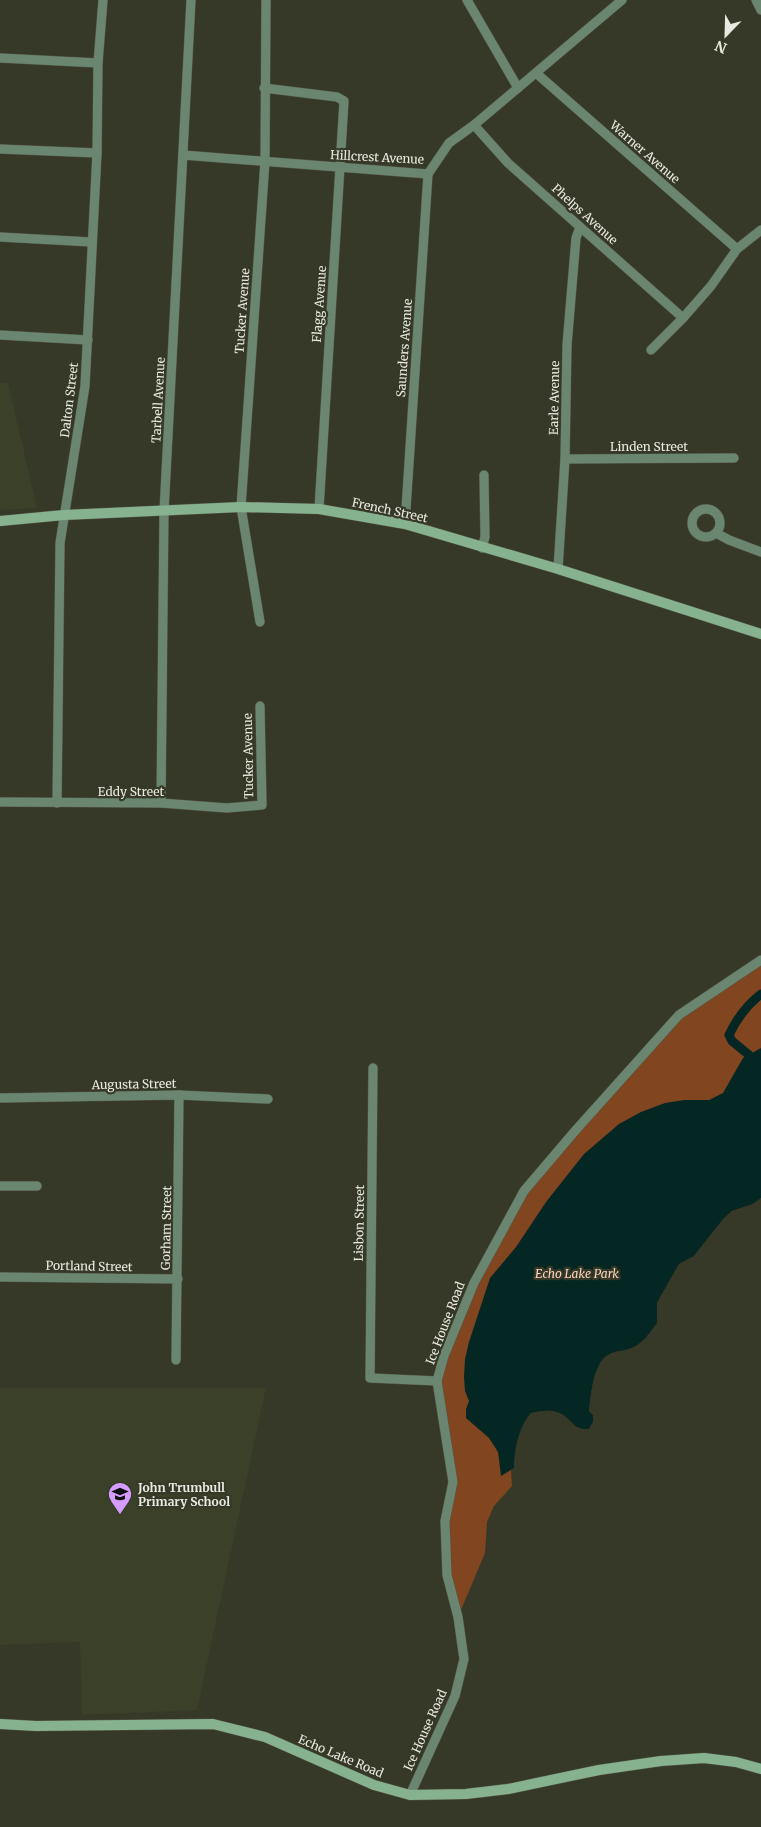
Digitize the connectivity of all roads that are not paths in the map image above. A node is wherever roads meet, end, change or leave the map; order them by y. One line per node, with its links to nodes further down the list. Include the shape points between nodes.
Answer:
1 (103, 0): 9 (street, Dalton Street)
2 (191, 0): 16 (street, Tarbell Avenue)
3 (266, 0): 11 (street, Tucker Avenue)
4 (467, 0): 12 (street)
5 (622, 0): 10 (street, Hillcrest Avenue)
6 (756, 0): 7 (street)
7 (761, 10)
8 (0, 58): 9 (street)
9 (98, 63): 15 (street, Dalton Street)
10 (536, 74): 12 (street, Hillcrest Avenue); 24 (street, Warner Avenue)
11 (264, 88): 17 (street, Tucker Avenue); 18 (street, Flagg Avenue, via 337,97 344,101)
12 (518, 88): 13 (street, Hillcrest Avenue)
13 (474, 125): 19 (street, Hillcrest Avenue, via 449,143); 20 (street, Phelps Avenue, via 508,162)
14 (0, 150): 15 (street)
15 (96, 153): 23 (street, Dalton Street)
16 (183, 155): 17 (street, Hillcrest Avenue); 34 (street, Tarbell Avenue)
17 (265, 160): 18 (street, Hillcrest Avenue); 32 (street, Tucker Avenue)
18 (340, 168): 19 (street, Hillcrest Avenue); 33 (street, Flagg Avenue)
19 (428, 174): 37 (street, Saunders Avenue)
20 (580, 227): 25 (street, Phelps Avenue); 29 (street, Earle Avenue, via 576,238 567,344)
21 (761, 230): 24 (street)
22 (0, 237): 23 (street)
23 (91, 242): 27 (street, Dalton Street)
24 (738, 249): 25 (street)
25 (682, 318): 28 (street)
26 (0, 335): 27 (street)
27 (88, 340): 35 (street, Dalton Street, via 85,386)
28 (650, 350)
29 (565, 458): 30 (street, Linden Street); 41 (street, Earle Avenue)
30 (734, 458)
31 (484, 475): 39 (street, via 485,538)
32 (241, 507): 33 (street, French Street); 34 (street, French Street); 42 (street, Tucker Avenue)
33 (319, 509): 37 (street, French Street)
34 (164, 511): 35 (street, French Street); 47 (street, Tarbell Avenue)
35 (64, 515): 36 (street, French Street); 46 (street, Dalton Street, via 60,543)
36 (0, 521)
37 (405, 524): 39 (street, French Street)
38 (716, 533): 40 (street)
39 (482, 548): 41 (street, French Street)
40 (761, 552)
41 (558, 570): 43 (street, French Street)
42 (260, 622)
43 (761, 634)
44 (260, 706): 48 (street, Tucker Avenue)
45 (0, 802): 46 (street, Eddy Street)
46 (57, 803): 47 (street, Eddy Street)
47 (161, 803): 48 (street, Eddy Street, via 227,808)
48 (262, 805)
49 (761, 960): 59 (street, Ice House Road, via 679,1015 524,1191 474,1283)
50 (373, 1068): 59 (street, Lisbon Street, via 370,1378)
51 (180, 1095): 52 (street, Augusta Street); 53 (street, Augusta Street); 57 (street, Gorham Street)
52 (0, 1098)
53 (268, 1099)
54 (0, 1186): 55 (street)
55 (37, 1186)
56 (0, 1277): 57 (street, Portland Street)
57 (178, 1280): 58 (street, Gorham Street)
58 (176, 1360)
59 (437, 1381): 62 (street, Ice House Road, via 453,1482 445,1521 447,1575 464,1659 455,1696)
60 (0, 1724): 62 (street, Echo Lake Road, via 213,1724 265,1737 374,1786)
61 (761, 1768): 62 (street, Echo Lake Road, via 704,1758 661,1761 508,1789)
62 (410, 1795)

